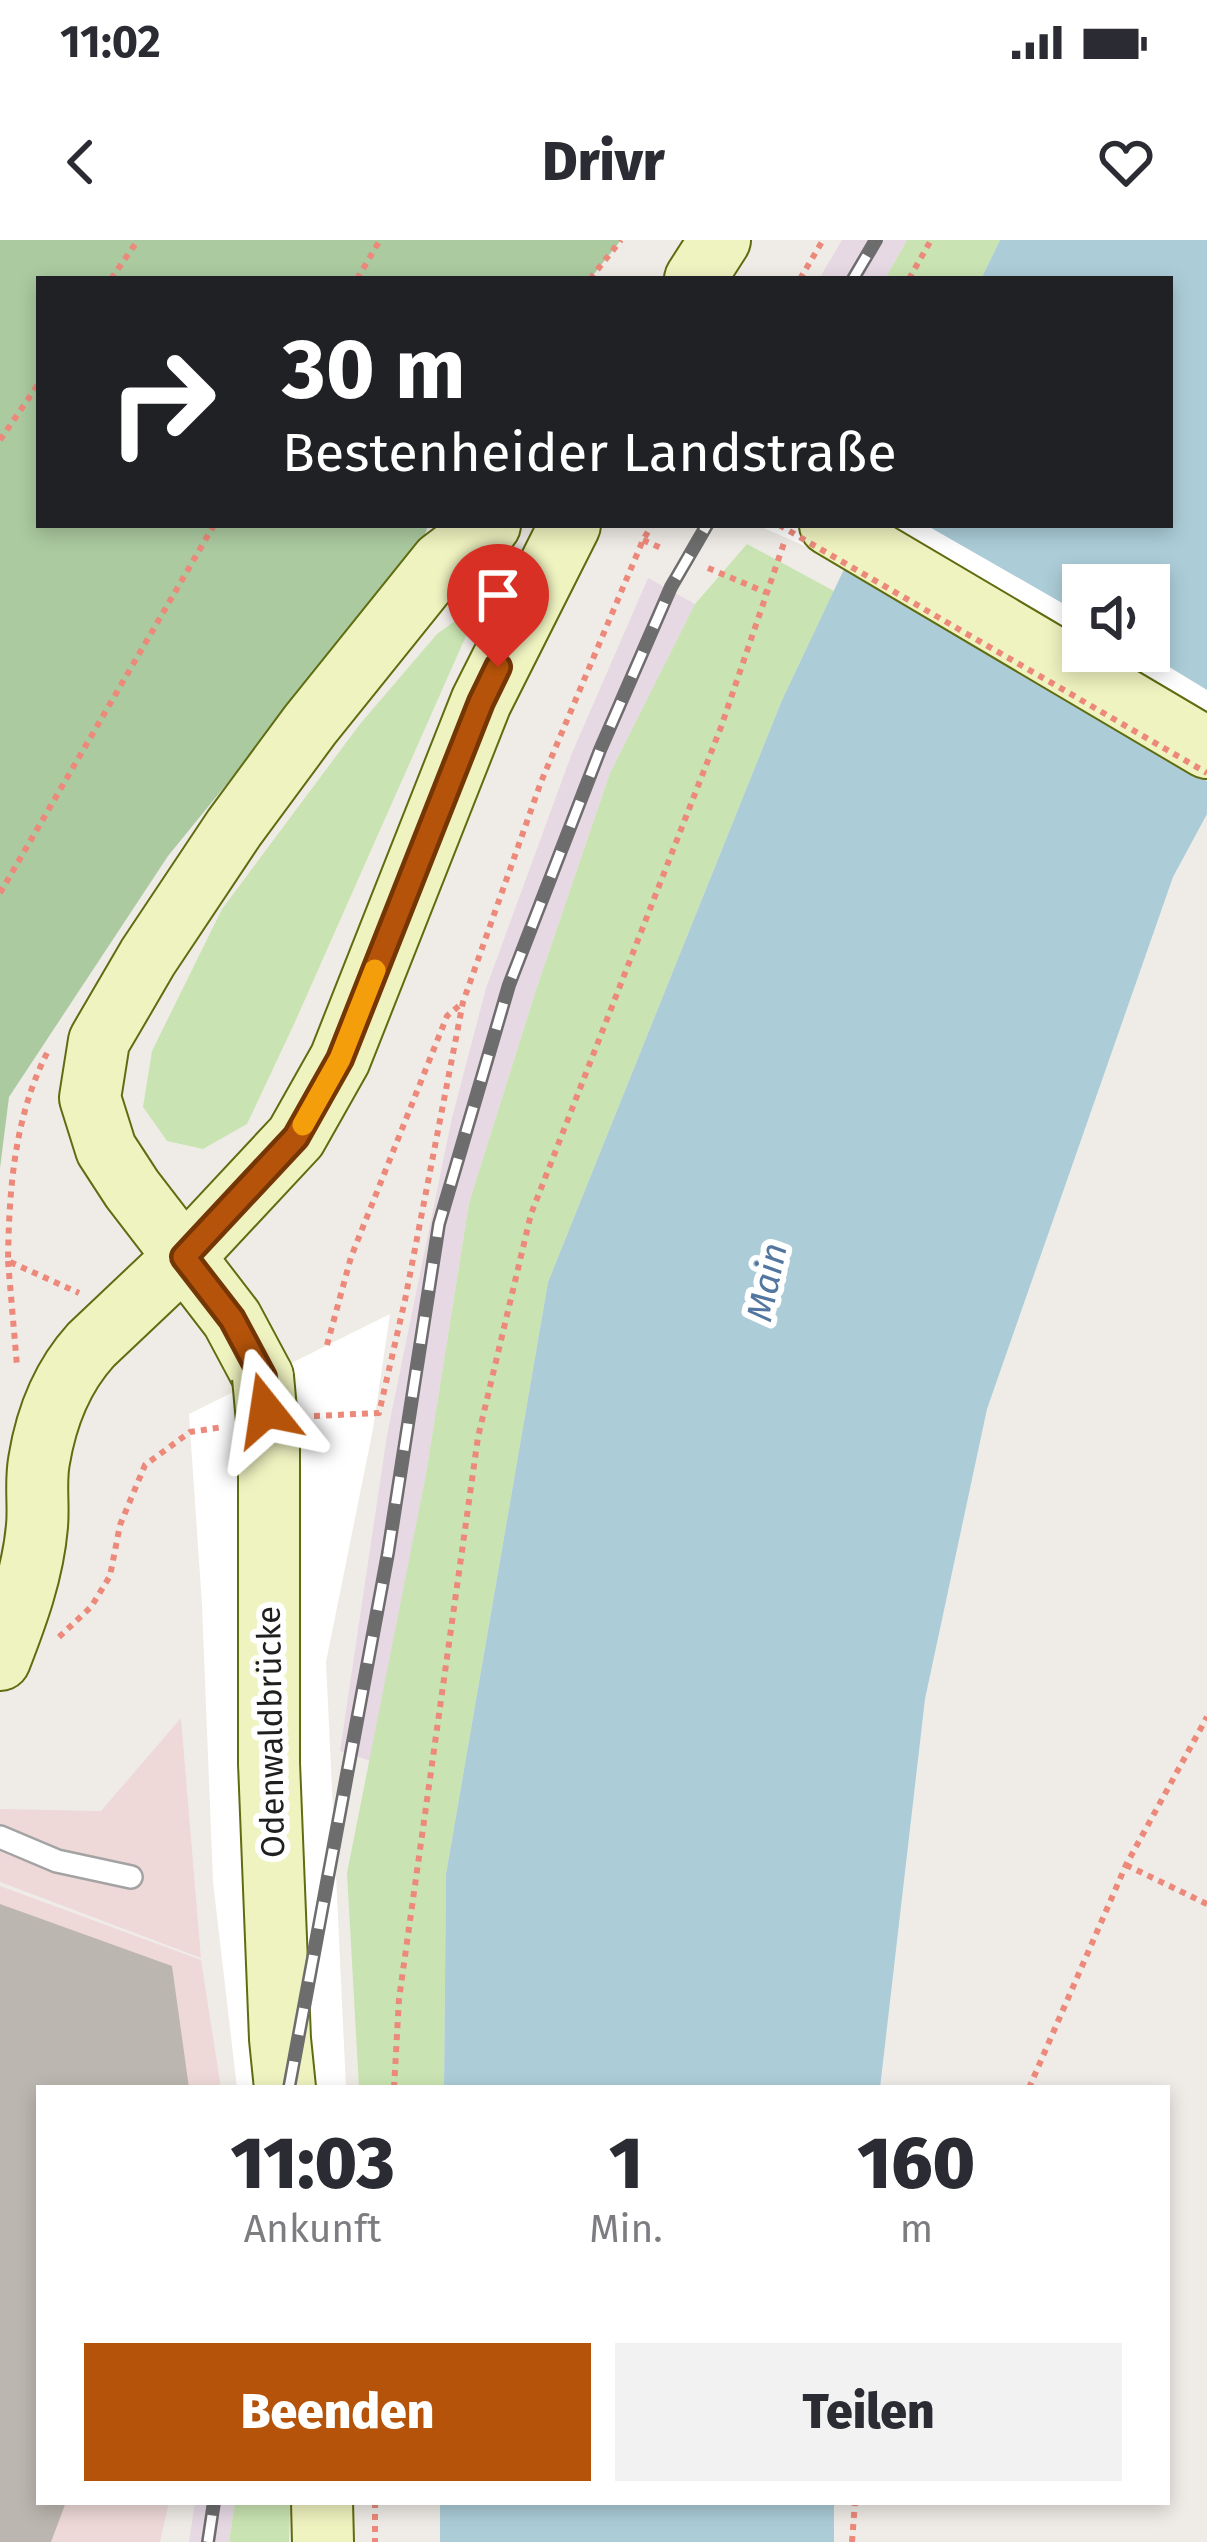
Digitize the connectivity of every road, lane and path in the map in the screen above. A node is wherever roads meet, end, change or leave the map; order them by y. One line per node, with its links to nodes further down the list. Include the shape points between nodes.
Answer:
1 (138, 240): 7 (path)
2 (380, 240): 8 (path)
3 (621, 240): 9 (path)
4 (720, 240): 10 (main road)
5 (824, 240): 11 (path)
6 (931, 240): 12 (path)
7 (113, 276)
8 (359, 276)
9 (592, 276)
10 (697, 276)
11 (802, 276)
12 (911, 276)
13 (36, 387): 14 (path)
14 (0, 440)
15 (212, 528): 28 (path)
16 (486, 528): 30 (main road, via 441,562 310,725 172,920 99,1042 89,1098 106,1149)
17 (568, 528): 30 (main road, via 481,702 340,1059 296,1137)
18 (650, 528): 22 (path)
19 (783, 528): 27 (path, bridge)
20 (789, 528): 25 (path)
21 (835, 528): 26 (main road)
22 (643, 540): 23 (path); 29 (path, via 541,782)
23 (661, 548)
24 (708, 568): 25 (path)
25 (765, 592): 40 (path, via 721,727 531,1214 478,1437 399,1999)
26 (1207, 748)
27 (1207, 773)
28 (0, 892)
29 (463, 1002): 31 (path, via 446,1016 351,1258); 32 (path, via 379,1413)
30 (184, 1257): 32 (main road, via 232,1319); 33 (main road, via 78,1359 56,1398 38,1464 24,1600)
31 (327, 1345)
32 (265, 1406): 33 (path, via 190,1432 145,1465 110,1576 92,1607 47,1648); 39 (main road, Odenwaldbrücke, bridge, via 269,1762)
33 (2, 1654)
34 (1207, 1717): 36 (path)
35 (0, 1837): 37 (lane, via 57,1861)
36 (1126, 1865): 38 (path); 41 (path)
37 (131, 1877)
38 (1207, 1904)
39 (285, 2085)
40 (394, 2085)
41 (1030, 2085)
42 (322, 2505): 45 (main road)
43 (375, 2505): 46 (path)
44 (855, 2505): 47 (path)
45 (323, 2542)
46 (375, 2542)
47 (852, 2542)

